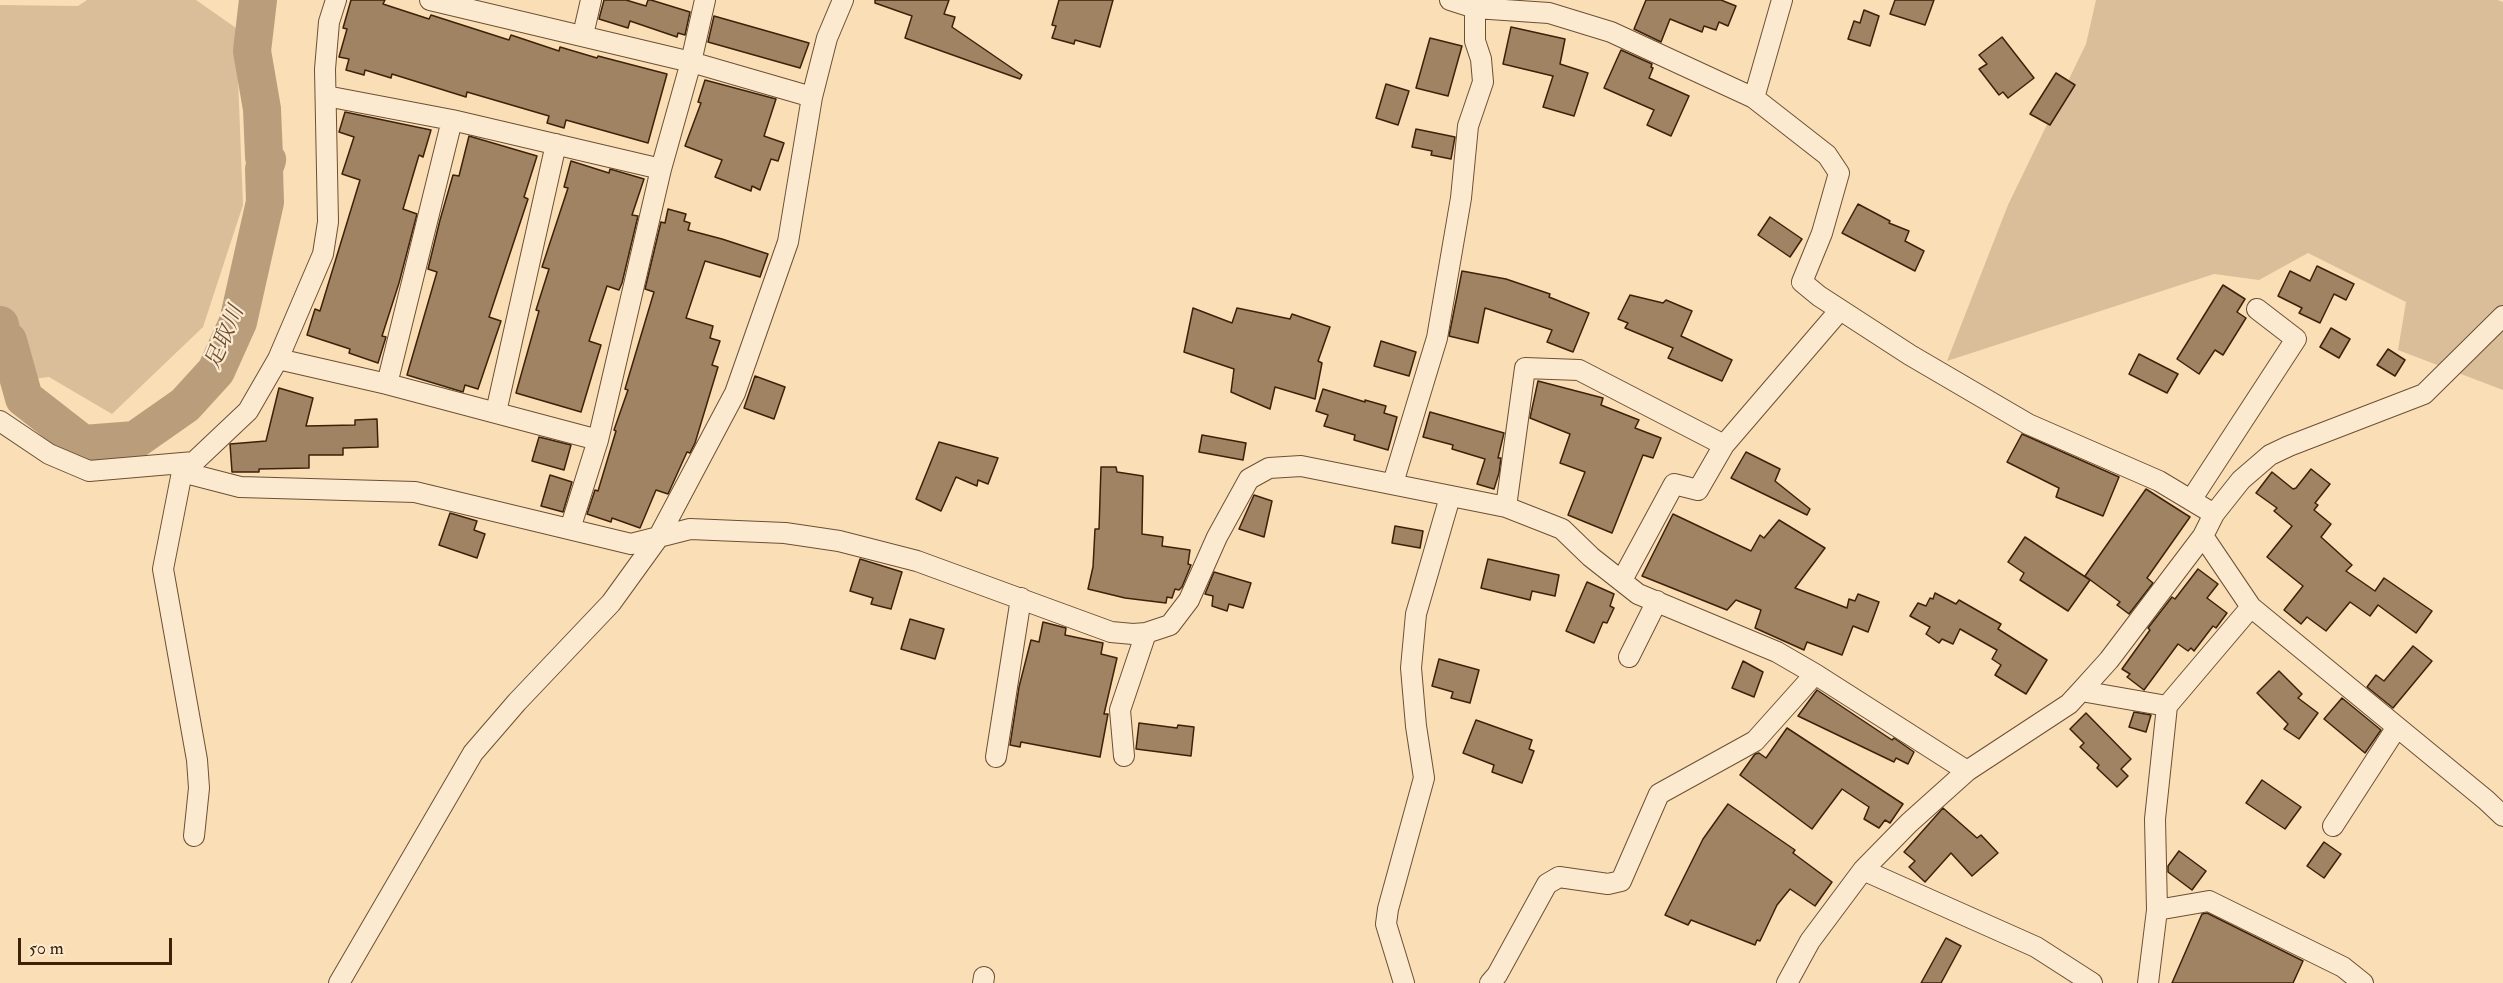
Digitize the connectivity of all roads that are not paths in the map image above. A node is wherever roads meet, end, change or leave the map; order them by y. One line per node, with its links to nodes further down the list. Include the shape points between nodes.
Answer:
1 (336, 0): 12 (street, via 329,22)
2 (430, 0): 8 (street)
3 (591, 0): 10 (street)
4 (705, 0): 11 (street)
5 (843, 0): 13 (street, via 827,38)
6 (1450, 0): 9 (street)
7 (1782, 0): 14 (street)
8 (477, 6): 10 (street)
9 (1475, 8): 14 (street, via 1549,13 1611,32); 28 (street, via 1475,41 1483,82 1468,126 1461,198 1437,338)
10 (583, 35): 11 (street)
11 (692, 62): 13 (street); 17 (street)
12 (326, 96): 15 (street); 21 (street, via 328,222 323,254)
13 (812, 98): 35 (street, via 788,242 735,393)
14 (1754, 98): 19 (street, via 1827,155 1839,173 1822,233 1802,282)
15 (452, 120): 16 (street); 22 (street)
16 (556, 144): 17 (street); 23 (street)
17 (661, 169): 25 (street)
18 (2257, 309): 30 (street, via 2296,339)
19 (1840, 310): 26 (street); 30 (street, via 2028,424 2150,477)
20 (2503, 316): 32 (street, via 2424,394 2270,455 2241,480)
21 (278, 359): 22 (street); 27 (street, via 248,411)
22 (387, 384): 23 (street)
23 (496, 412): 25 (street)
24 (0, 421): 27 (street, via 50,454 89,471)
25 (598, 440): 33 (street)
26 (1724, 445): 31 (street, via 1579,370 1525,368); 36 (street, via 1698,490 1674,484)
27 (188, 467): 33 (street, via 240,487 415,492); 51 (street, via 163,569 196,759 199,788)
28 (1393, 483): 29 (street); 40 (street, via 1301,466 1269,468 1248,479 1189,600 1170,625)
29 (1450, 497): 31 (street); 55 (street, via 1416,614 1411,668 1424,777 1386,924)
30 (2191, 500): 32 (street)
31 (1506, 507): 36 (street, via 1562,529)
32 (2214, 514): 34 (street)
33 (570, 529): 35 (street, via 630,544)
34 (2203, 536): 39 (street); 43 (street)
35 (658, 538): 37 (street, via 690,529 785,533 839,541 917,561); 54 (street, via 611,603 473,753)
36 (1622, 580): 38 (street, via 1638,594)
37 (1021, 598): 40 (street, via 1111,632); 47 (street)
38 (1657, 602): 41 (street); 42 (street, via 1777,652)
39 (2251, 607): 44 (street); 45 (street)
40 (1146, 633): 46 (street, via 1120,710)
41 (1629, 657)
42 (1815, 674): 48 (street); 56 (street, via 1755,741 1659,794 1621,881 1608,884 1559,877 1547,884)
43 (2082, 691): 44 (street); 48 (street, via 2069,704)
44 (2167, 706): 53 (street, via 2155,819)
45 (2397, 727): 49 (street); 50 (street)
46 (1124, 756)
47 (996, 757)
48 (1967, 771): 52 (street)
49 (2503, 816)
50 (2333, 826)
51 (194, 836)
52 (1863, 870): 57 (street, via 1810,941); 58 (street, via 2036,947)
53 (2157, 909): 59 (street); 60 (street, via 2209,901 2343,967)
54 (339, 983)
55 (1404, 983)
56 (1490, 983)
57 (1788, 983)
58 (2092, 983)
59 (2148, 983)
60 (2363, 983)

